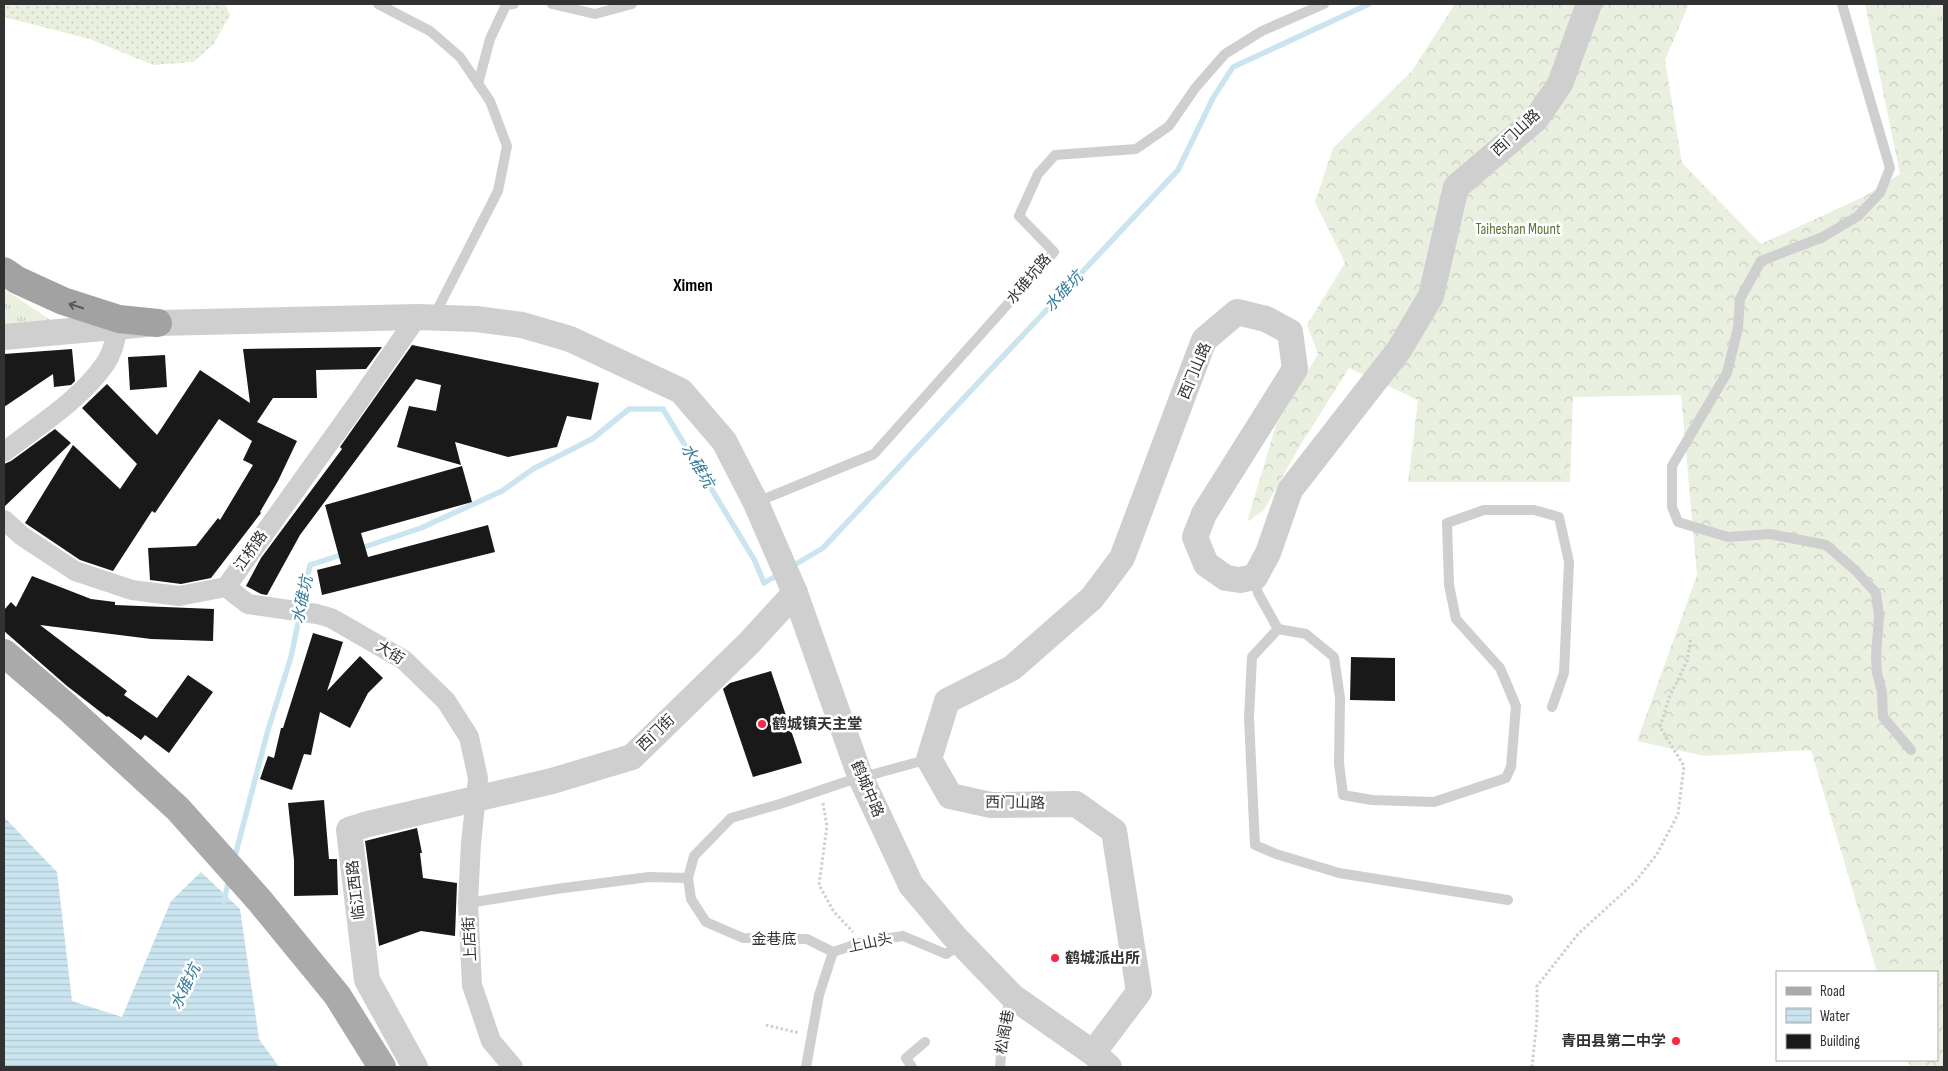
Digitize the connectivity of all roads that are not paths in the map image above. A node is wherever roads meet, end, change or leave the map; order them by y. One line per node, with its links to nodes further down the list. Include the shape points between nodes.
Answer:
1 (378, 4): 8 (lane, via 430,31 460,57)
2 (514, 4): 8 (lane, via 506,5 490,39)
3 (552, 4): 4 (lane, via 595,14)
4 (632, 4)
5 (1324, 4): 15 (lane, 水碓坑路, via 1262,30 1225,54 1196,87 1169,126 1136,149 1055,155 1038,174 1019,216 1054,252 874,454)
6 (1589, 4): 17 (street, 西门山路, via 1560,84 1536,119 1456,187 1431,296 1399,350 1290,490 1268,553)
7 (1842, 4): 23 (lane, via 1890,168 1880,193 1858,216 1823,237 1761,261 1740,298 1738,328 1727,373 1672,466 1672,507 1678,522 1728,537 1770,534 1826,545 1855,570 1876,593 1879,616 1876,672 1882,692 1883,717)
8 (478, 84): 10 (lane, via 490,101 507,146 498,191)
9 (4, 271): 11 (highway, one-way to 9, via 119,320 63,302)
10 (425, 317): 11 (street, 鹤城中路); 15 (street, 鹤城中路, via 522,325 570,339 681,391 724,441); 19 (street, 江桥路, via 358,401)
11 (158, 323): 12 (street, 鹤城中路)
12 (118, 328): 13 (street, 鹤城中路); 14 (street, via 106,363 56,412)
13 (4, 337)
14 (4, 452)
15 (756, 502): 18 (street, 鹤城中路)
16 (4, 520): 19 (street, 江桥路, via 75,571 132,590 179,596)
17 (1255, 577): 20 (lane, via 1258,593); 24 (street, 西门山路, via 1226,578 1206,564 1195,537 1204,514 1295,369 1290,332 1266,319 1237,312 1204,340 1122,558 1092,598 1012,668 947,701)
18 (788, 578): 25 (street, 西门街, via 749,643 632,757); 29 (street, 鹤城中路, via 860,776 911,885)
19 (226, 587): 25 (street, 大街, via 248,604 331,618 404,660 446,701 469,738 478,778)
20 (1278, 629): 22 (lane, via 1306,634 1334,657 1340,698 1339,764 1343,795 1372,800 1434,802 1506,778 1511,767 1516,706 1500,668 1456,619 1449,585 1448,523 1484,510 1534,510 1559,517 1569,562 1564,673); 27 (lane, via 1252,657 1249,718 1255,845 1339,873)
21 (4, 653): 34 (main road, via 178,809 260,901 337,995)
22 (1552, 707)
23 (1911, 750)
24 (929, 759): 26 (lane, via 731,818 694,856); 33 (street, 西门山路, via 950,796 991,805 1076,804 1114,831 1139,992)
25 (475, 800): 28 (street, 上店街); 35 (street, 临江西路, via 349,830 367,980)
26 (688, 878): 28 (lane, via 650,877); 30 (lane, 金巷底, via 691,899 706,922 743,938 807,939)
27 (1508, 900)
28 (468, 903): 36 (street, 上店街, via 472,985 491,1041)
29 (961, 944): 30 (lane, 上山头, via 946,954 903,936 863,942); 31 (street, 鹤城中路)
30 (833, 952): 37 (lane, via 819,995)
31 (1013, 997): 33 (street, 鹤城中路); 39 (lane, 松阁巷, via 1004,1018)
32 (926, 1042): 38 (lane, via 906,1058)
33 (1101, 1060)
34 (382, 1067)
35 (415, 1067)
36 (513, 1067)
37 (806, 1067)
38 (912, 1067)
39 (1000, 1067)

